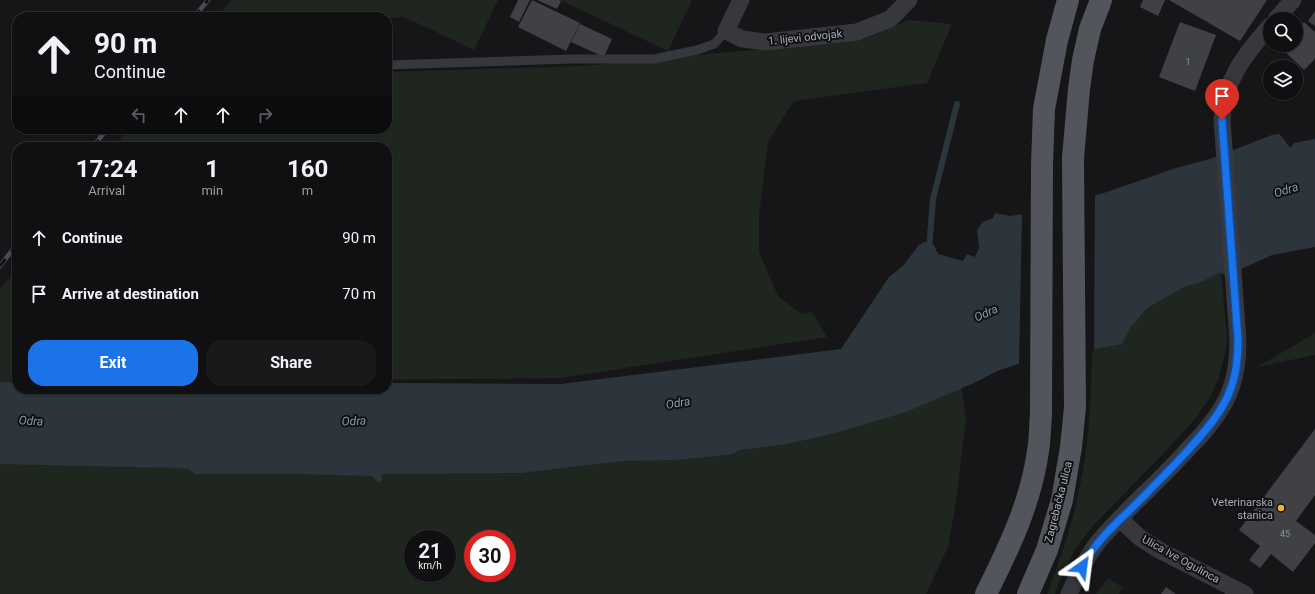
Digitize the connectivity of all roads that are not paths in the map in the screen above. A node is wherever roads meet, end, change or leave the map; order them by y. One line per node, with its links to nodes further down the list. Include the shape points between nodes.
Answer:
1 (741, 0): 7 (street)
2 (909, 0): 7 (street, 1. lijevi odvojak, via 890,19 857,32 766,42 742,39)
3 (1068, 0): 11 (main road, via 1057,40 1044,109 1041,414 1038,450 1019,524)
4 (1101, 0): 12 (main road, Zagrebačka ulica, via 1090,29 1083,60 1073,158 1075,407 1071,447 1062,500 1047,550)
5 (1293, 0): 6 (street)
6 (1282, 12)
7 (726, 32): 9 (lane, via 714,44 654,59)
8 (1263, 34): 10 (street, via 1232,78 1222,108 1238,340 1237,366 1231,388 1209,427)
9 (392, 65)
10 (1120, 520): 13 (street, via 1087,557); 14 (street, Ulica Ive Ogulinca, via 1159,550)
11 (986, 594)
12 (1028, 594)
13 (1069, 594)
14 (1245, 594)

